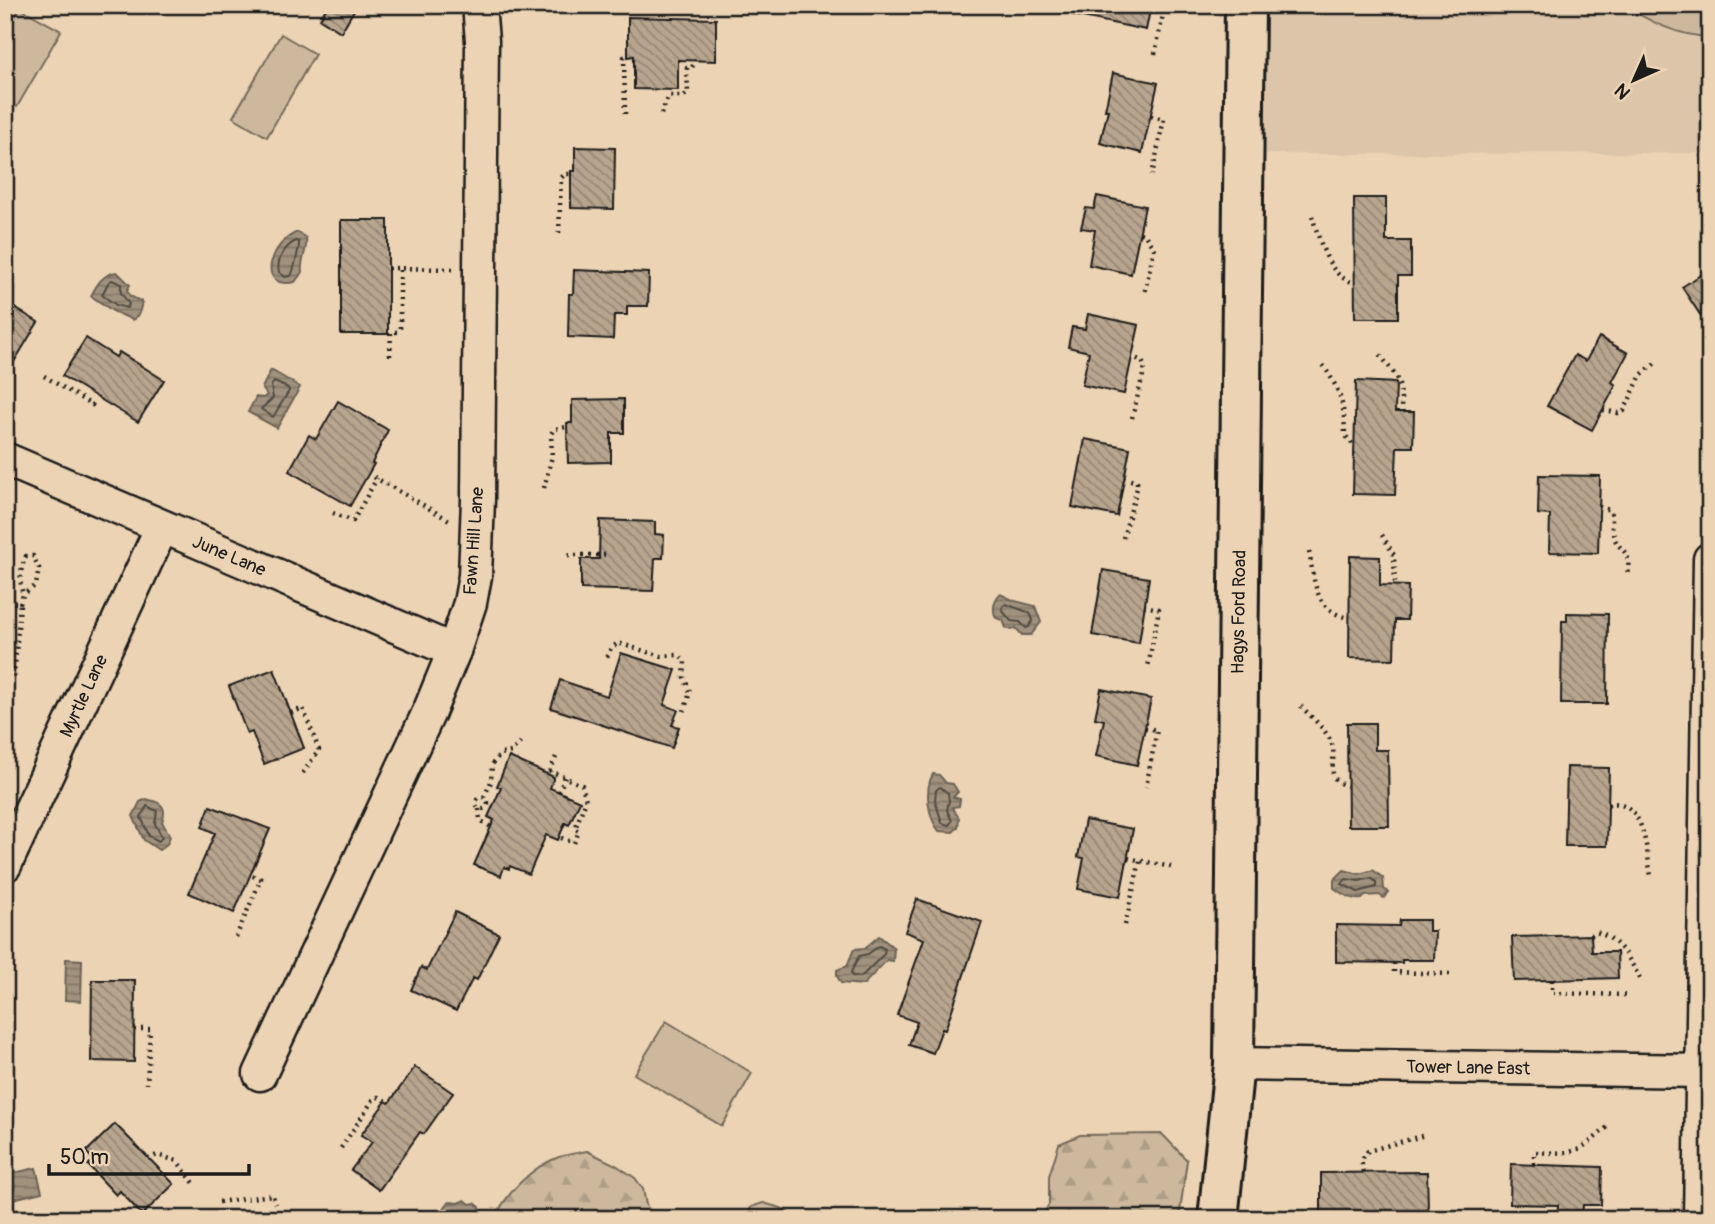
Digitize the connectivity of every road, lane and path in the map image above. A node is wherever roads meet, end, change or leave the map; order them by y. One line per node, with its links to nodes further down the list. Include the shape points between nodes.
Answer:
1 (479, 5): 17 (street, Fawn Hill Lane)
2 (1165, 5): 4 (path)
3 (1245, 5): 87 (street, Hagys Ford Road)
4 (1155, 54)
5 (628, 57): 7 (path, via 624,57)
6 (696, 60): 8 (path, via 687,68 688,93 669,96)
7 (625, 114)
8 (662, 114)
9 (1151, 116): 11 (path, via 1164,119)
10 (571, 174): 13 (path, via 561,178)
11 (1152, 175)
12 (1312, 216): 18 (path, via 1326,256 1341,276)
13 (559, 233)
14 (1140, 233): 19 (path, via 1154,249)
15 (388, 268): 16 (path)
16 (400, 268): 17 (path); 21 (path, via 400,328 391,332)
17 (480, 270): 38 (street, Fawn Hill Lane)
18 (1354, 282)
19 (1144, 295)
20 (1380, 355): 28 (path, via 1402,388)
21 (390, 356)
22 (1133, 357): 29 (path, via 1145,367)
23 (1658, 361): 27 (path, via 1642,375 1624,411)
24 (1323, 365): 31 (path, via 1344,405 1345,435)
25 (44, 376): 26 (path, via 92,405)
26 (95, 400)
27 (1603, 410)
28 (1401, 412)
29 (1132, 418)
30 (567, 427): 34 (path, via 551,434 552,456)
31 (1354, 446)
32 (5, 459): 37 (street, June Lane)
33 (1124, 478): 40 (path, via 1137,482 1137,488)
34 (544, 488)
35 (1599, 507): 45 (path, via 1612,514 1613,534 1628,556)
36 (332, 513): 38 (path, via 354,521 375,478)
37 (162, 527): 52 (street, June Lane); 74 (street, Myrtle Lane)
38 (477, 532): 52 (street, Fawn Hill Lane, via 470,603)
39 (1382, 535): 46 (path, via 1394,555)
40 (1123, 538)
41 (1308, 552): 51 (path, via 1322,603 1329,611)
42 (568, 555): 43 (path)
43 (606, 555)
44 (1710, 559): 88 (street)
45 (1627, 575)
46 (1395, 585)
47 (23, 595): 47 (path, via 36,584 39,568 33,556 26,556 21,569); 49 (path)
48 (7, 602): 49 (path)
49 (20, 604): 55 (path)
50 (1144, 606): 54 (path, via 1159,609)
51 (1349, 618)
52 (454, 651): 89 (street, Fawn Hill Lane)
53 (607, 657): 57 (path, via 618,643 661,656 678,656 685,661 684,677 690,692)
54 (1148, 667)
55 (14, 678)
56 (1301, 706): 64 (path, via 1330,740 1333,776)
57 (684, 711)
58 (290, 713): 62 (path, via 303,708 320,750)
59 (1145, 728): 65 (path, via 1157,730)
60 (522, 741): 67 (path, via 492,764)
61 (556, 757): 63 (path, via 550,771)
62 (300, 777)
63 (565, 778): 66 (path); 71 (path, via 582,785 586,800 574,843)
64 (1347, 786)
65 (1146, 788)
66 (559, 792)
67 (484, 797): 69 (path, via 476,801); 69 (path, via 488,805)
68 (1608, 804): 77 (path, via 1627,805 1638,817)
69 (480, 809): 70 (path, via 480,820)
70 (491, 827)
71 (559, 837)
72 (1128, 858): 73 (path)
73 (1140, 861): 75 (path); 78 (path)
74 (5, 864)
75 (1171, 867)
76 (250, 875): 80 (path, via 261,879)
77 (1651, 876)
78 (1125, 925)
79 (1591, 935): 84 (path, via 1611,936)
80 (236, 937)
81 (1394, 963): 82 (path, via 1394,972)
82 (1450, 974)
83 (1552, 980): 85 (path, via 1552,993)
84 (1641, 980)
85 (1627, 995)
86 (134, 1029): 90 (path, via 150,1029)
87 (1234, 1065): 88 (street, Tower Lane East); 101 (street, Hagys Ford Road)
88 (1703, 1071): 102 (street)
89 (260, 1074)
90 (146, 1084)
91 (386, 1101): 94 (path, via 373,1100)
92 (1610, 1125): 96 (path, via 1580,1150 1534,1152)
93 (1425, 1135): 97 (path, via 1368,1152 1361,1163)
94 (341, 1148)
95 (148, 1158): 98 (path, via 157,1155 177,1161)
96 (1534, 1164)
97 (1363, 1172)
98 (194, 1183)
99 (219, 1202): 100 (path, via 274,1195)
100 (275, 1204)
101 (1218, 1219)
102 (1700, 1219)

